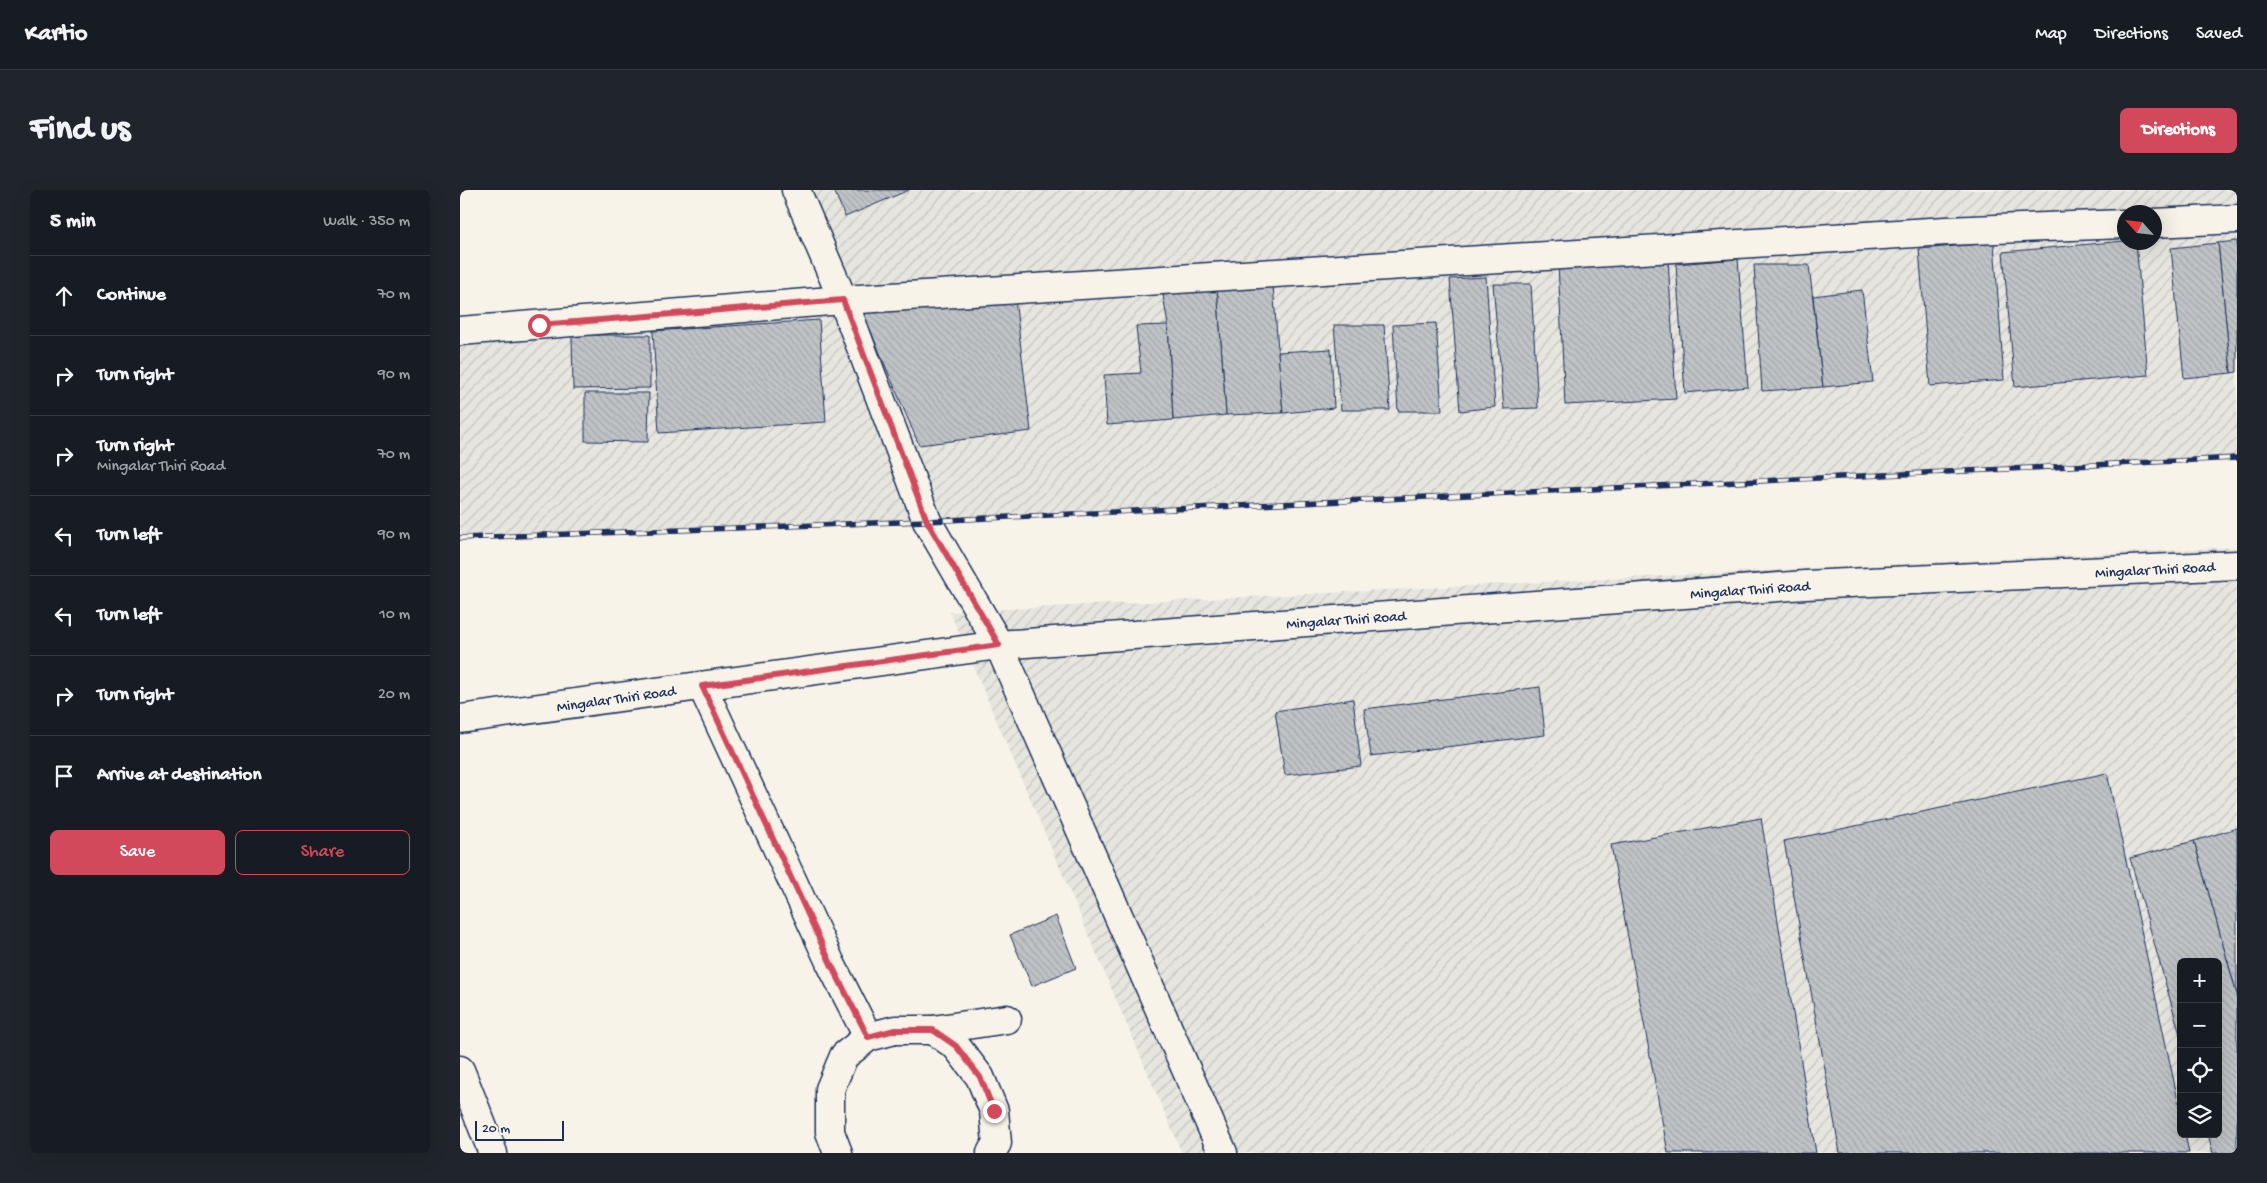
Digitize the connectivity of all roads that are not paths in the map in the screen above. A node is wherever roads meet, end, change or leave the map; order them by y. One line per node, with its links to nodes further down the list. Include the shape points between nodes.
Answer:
1 (796, 190): 5 (street)
2 (2237, 219): 3 (street)
3 (2162, 223)
4 (2117, 224): 5 (street, via 1946,231)
5 (843, 300): 6 (street); 8 (street, via 927,521)
6 (460, 332)
7 (2237, 565): 8 (street, Mingalar Thiri Road, via 1805,585)
8 (999, 645): 9 (street, Mingalar Thiri Road); 19 (street)
9 (702, 686): 10 (street, Mingalar Thiri Road); 13 (street)
10 (460, 719)
11 (1007, 1020): 12 (street)
12 (933, 1030): 13 (street, via 895,1030); 18 (street, via 956,1046 980,1077 994,1111 997,1143)
13 (868, 1037): 17 (street, via 844,1056 830,1089 830,1132)
14 (460, 1070): 15 (street)
15 (466, 1103): 16 (street)
16 (493, 1153)
17 (838, 1153)
18 (991, 1153)
19 (1223, 1153)

